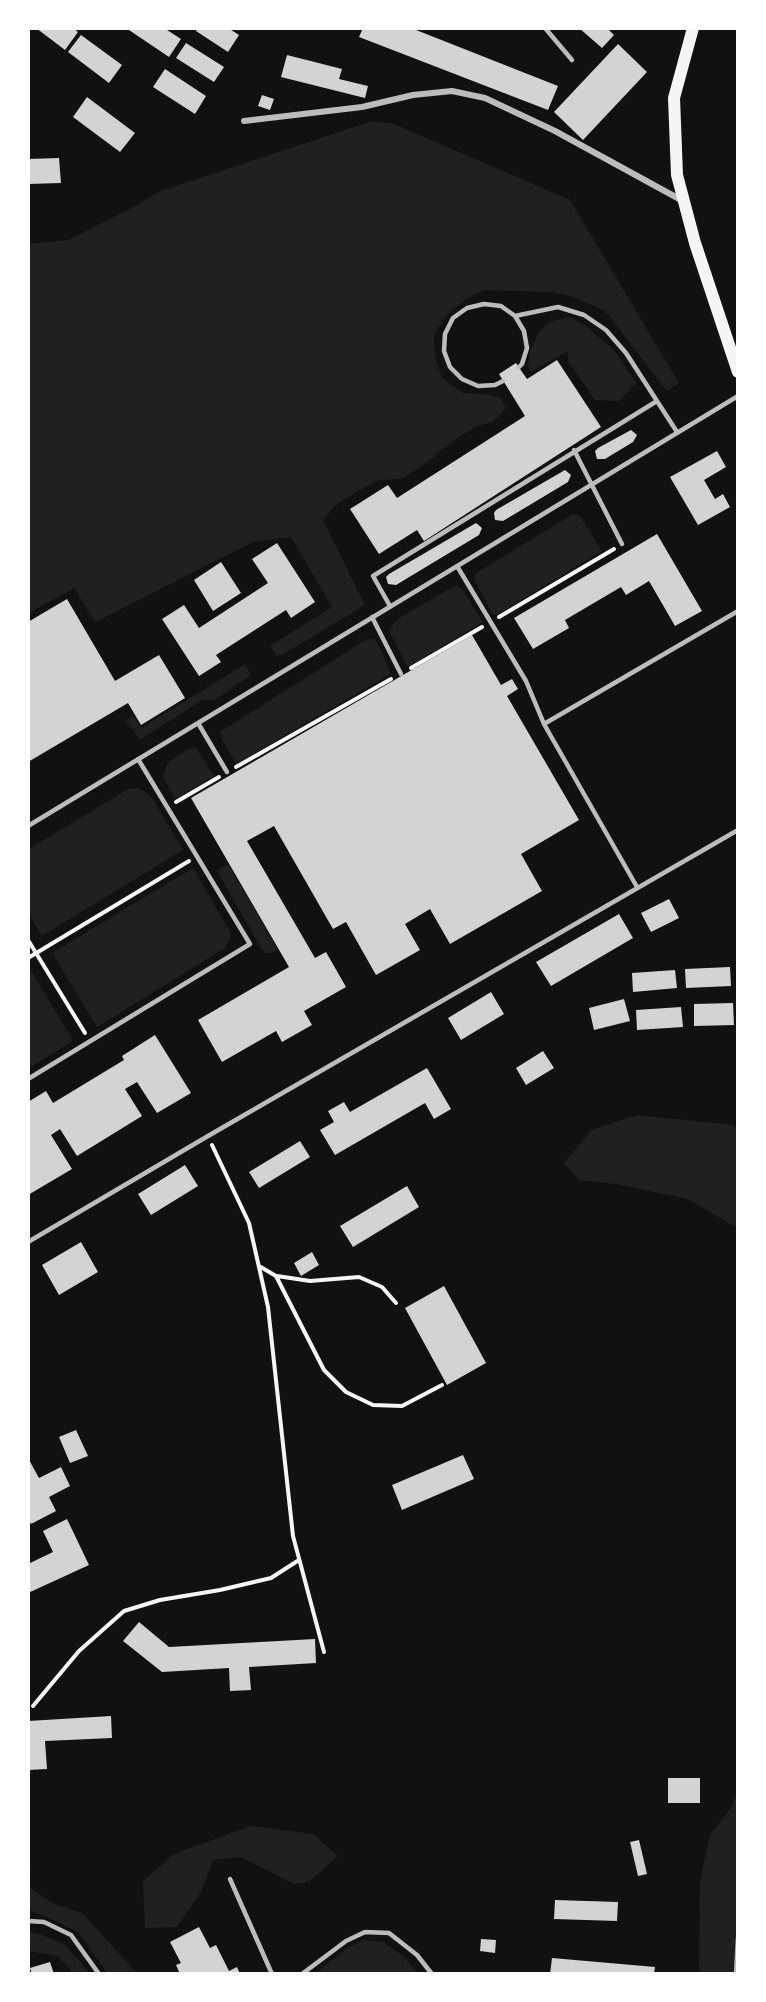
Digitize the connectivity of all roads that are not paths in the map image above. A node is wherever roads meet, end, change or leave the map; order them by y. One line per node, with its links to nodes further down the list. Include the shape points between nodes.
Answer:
1 (545, 28): 3 (lane)
2 (693, 28): 5 (main road, via 674,98 677,175)
3 (572, 60)
4 (244, 121): 5 (street, via 452,91 485,98 555,131)
5 (684, 202): 8 (main road)
6 (515, 316): 7 (lane, via 524,331 527,348); 9 (lane, via 501,306 467,308 453,318 445,334 444,351 450,367 462,379 478,386); 11 (lane, via 558,307 584,315 606,330 626,353)
7 (519, 367)
8 (738, 372)
9 (503, 381)
10 (738, 396): 12 (lane)
11 (657, 400): 12 (lane); 13 (lane)
12 (677, 432): 14 (lane)
13 (574, 450): 14 (lane); 17 (lane, via 373,576)
14 (592, 484): 15 (lane); 16 (lane)
15 (622, 544)
16 (457, 566): 17 (lane); 22 (lane, via 526,681)
17 (390, 606): 19 (lane)
18 (738, 611): 22 (lane)
19 (372, 617): 20 (lane); 21 (lane)
20 (401, 674)
21 (198, 723): 23 (lane); 24 (lane)
22 (544, 724): 27 (lane)
23 (138, 759): 25 (lane); 28 (lane, via 250,944)
24 (227, 772)
25 (28, 826)
26 (738, 830): 27 (lane)
27 (637, 887): 29 (lane)
28 (28, 1078)
29 (28, 1242)
30 (230, 1879): 34 (lane)
31 (28, 1921): 33 (lane, via 44,1922 71,1935)
32 (738, 1938): 37 (lane)
33 (99, 1974)
34 (272, 1974)
35 (302, 1974): 36 (lane, via 346,1941 365,1932 389,1933 417,1955)
36 (432, 1974)
37 (736, 1974)

